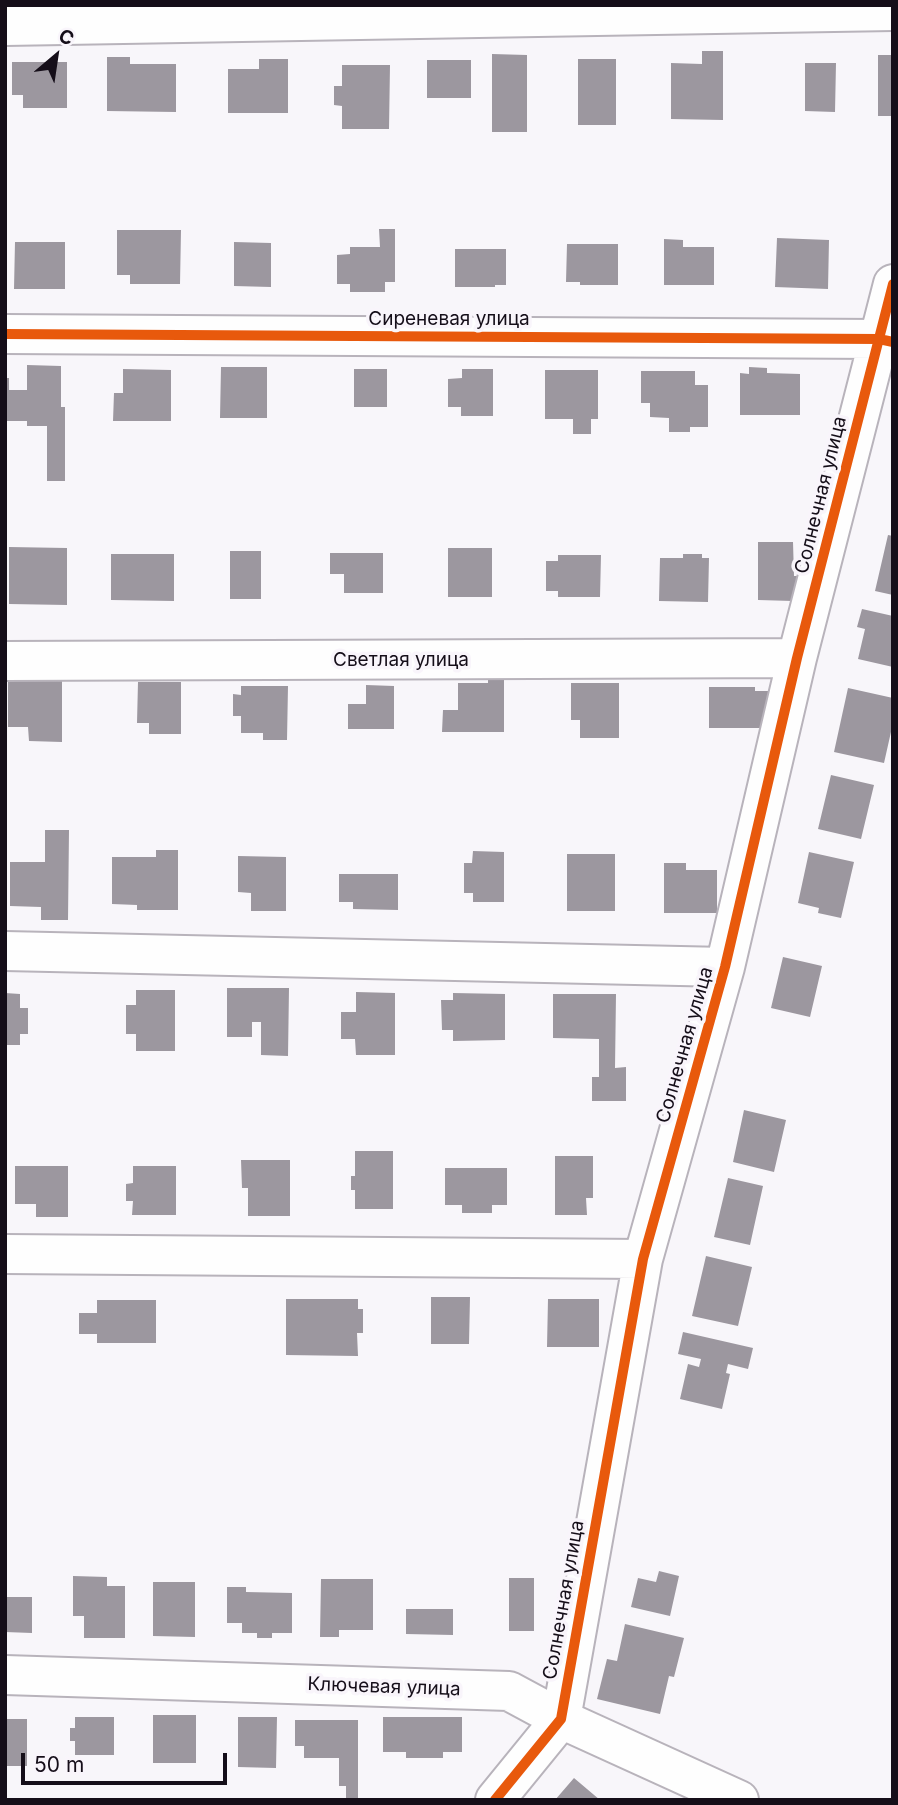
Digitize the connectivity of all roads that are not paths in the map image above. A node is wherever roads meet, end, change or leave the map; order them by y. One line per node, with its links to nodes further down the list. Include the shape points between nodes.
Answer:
1 (893, 11): 2 (street)
2 (5, 26)
3 (893, 284): 5 (street, Солнечная улица)
4 (5, 334): 5 (street, Сиреневая улица)
5 (886, 341): 6 (street, Солнечная улица)
6 (797, 658): 7 (street, Светлая улица); 9 (street, Солнечная улица)
7 (5, 661)
8 (5, 951): 9 (street)
9 (725, 967): 11 (street, Солнечная улица)
10 (5, 1254): 11 (street)
11 (643, 1259): 13 (street, Солнечная улица)
12 (5, 1675): 13 (street, Ключевая улица, via 509,1690)
13 (561, 1719): 14 (street, Солнечная улица); 15 (street, Ключевая улица)
14 (495, 1800)
15 (739, 1800)

